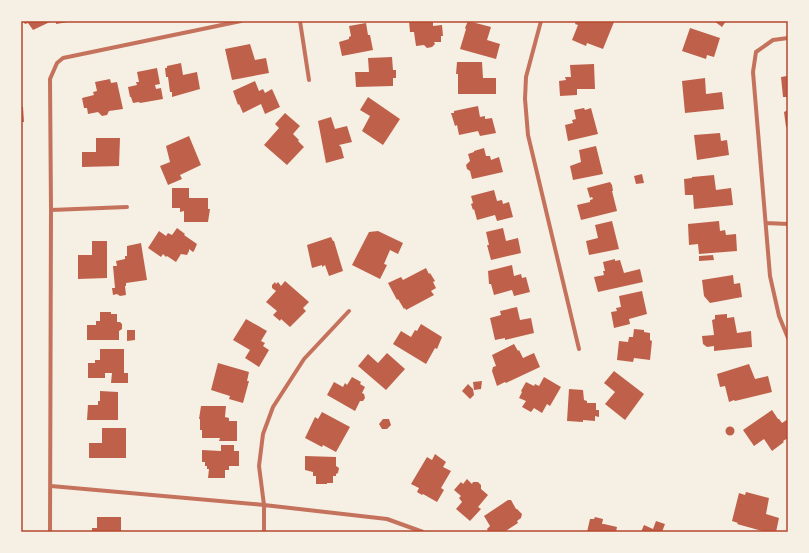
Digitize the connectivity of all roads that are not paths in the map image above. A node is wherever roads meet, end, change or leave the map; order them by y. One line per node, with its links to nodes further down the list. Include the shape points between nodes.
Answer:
1 (241, 21): 7 (street, via 63,58 57,63 50,78)
2 (300, 21): 5 (street)
3 (541, 21): 12 (street, via 526,77 528,135)
4 (788, 38): 8 (street, via 773,40 756,52 753,72)
5 (309, 80)
6 (127, 207): 7 (street)
7 (51, 210): 13 (street)
8 (766, 223): 9 (street); 11 (street, via 770,276 779,316)
9 (788, 224)
10 (349, 311): 14 (street, via 304,359 273,407 264,434 259,466)
11 (788, 338)
12 (579, 349)
13 (51, 486): 14 (street); 15 (street)
14 (264, 505): 16 (street); 17 (street, via 387,519)
15 (50, 532)
16 (264, 532)
17 (423, 532)

